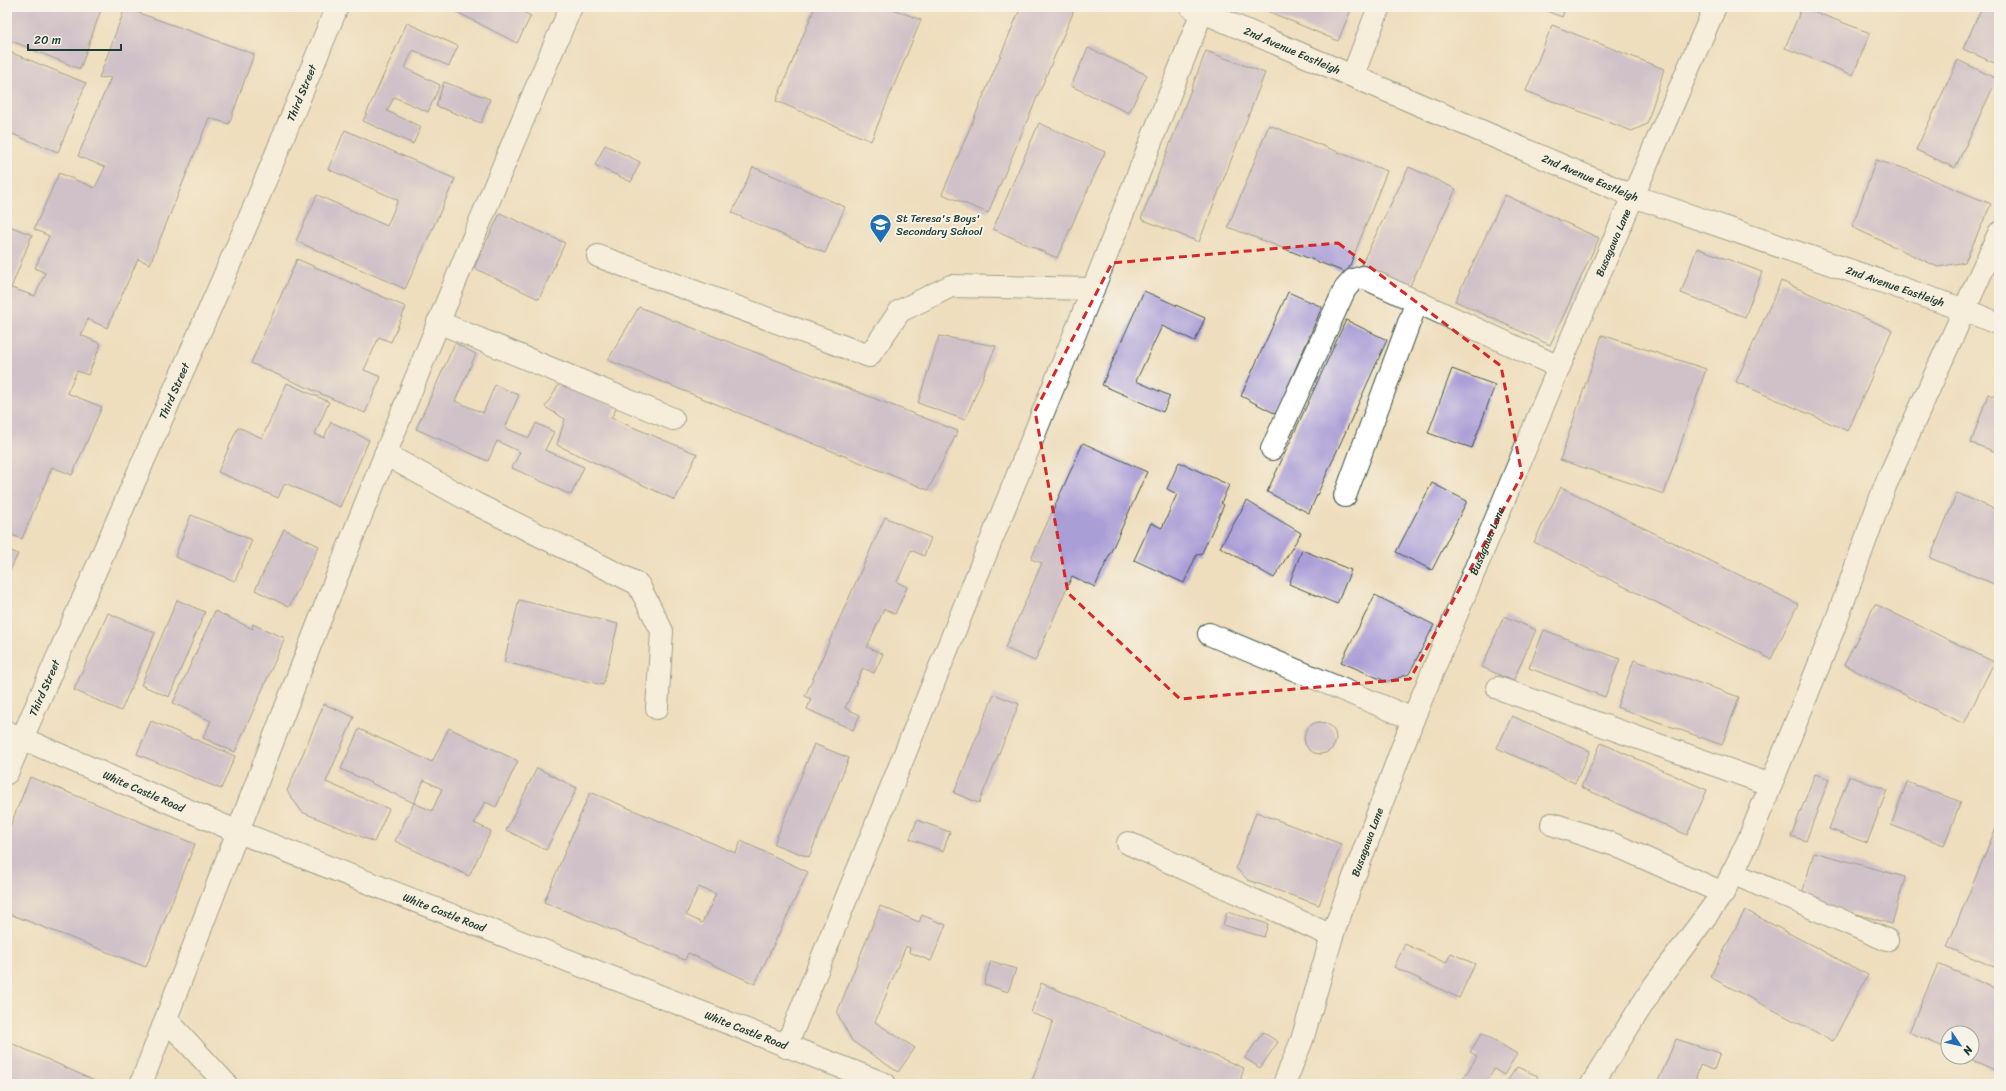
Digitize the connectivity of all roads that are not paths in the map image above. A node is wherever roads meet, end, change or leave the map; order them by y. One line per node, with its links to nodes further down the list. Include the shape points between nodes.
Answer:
1 (337, 7): 24 (street, Third Street, via 249,217)
2 (571, 7): 13 (street)
3 (1379, 7): 6 (street)
4 (1716, 7): 7 (street, Busagawa Lane)
5 (1196, 9): 6 (street, 2nd Avenue Eastleigh); 10 (street)
6 (1353, 75): 7 (street, 2nd Avenue Eastleigh)
7 (1633, 196): 12 (street, 2nd Avenue Eastleigh); 15 (street, Busagawa Lane)
8 (1999, 233): 12 (street)
9 (598, 256): 10 (street, via 869,356 900,311 951,286)
10 (1094, 289): 35 (street)
11 (1417, 301): 15 (street); 17 (street, via 1363,277 1353,280 1345,289); 19 (street)
12 (1965, 310): 14 (street, 2nd Avenue Eastleigh); 26 (street, via 1886,486 1833,630)
13 (438, 322): 16 (street); 18 (street)
14 (1999, 324)
15 (1559, 367): 23 (street, Busagawa Lane)
16 (673, 419)
17 (1272, 449)
18 (385, 454): 22 (street, via 474,503 638,584 662,631); 28 (street)
19 (1345, 496)
20 (1209, 634): 23 (street)
21 (1498, 688): 26 (street)
22 (657, 708)
23 (1413, 719): 32 (street, Busagawa Lane)
24 (15, 736): 25 (street, Third Street); 28 (street, White Castle Road)
25 (7, 773)
26 (1771, 785): 30 (street)
27 (1552, 824): 31 (street, via 1615,845)
28 (236, 831): 34 (street); 35 (street, White Castle Road)
29 (1128, 843): 32 (street)
30 (1732, 873): 31 (street); 33 (street)
31 (1723, 893): 40 (street, via 1654,986)
32 (1332, 936): 39 (street, Busagawa Lane, via 1302,1040)
33 (1887, 940)
34 (166, 1019): 36 (street); 37 (street)
35 (786, 1047): 38 (street, White Castle Road)
36 (141, 1084)
37 (226, 1084)
38 (885, 1084)
39 (1284, 1084)
40 (1592, 1084)

